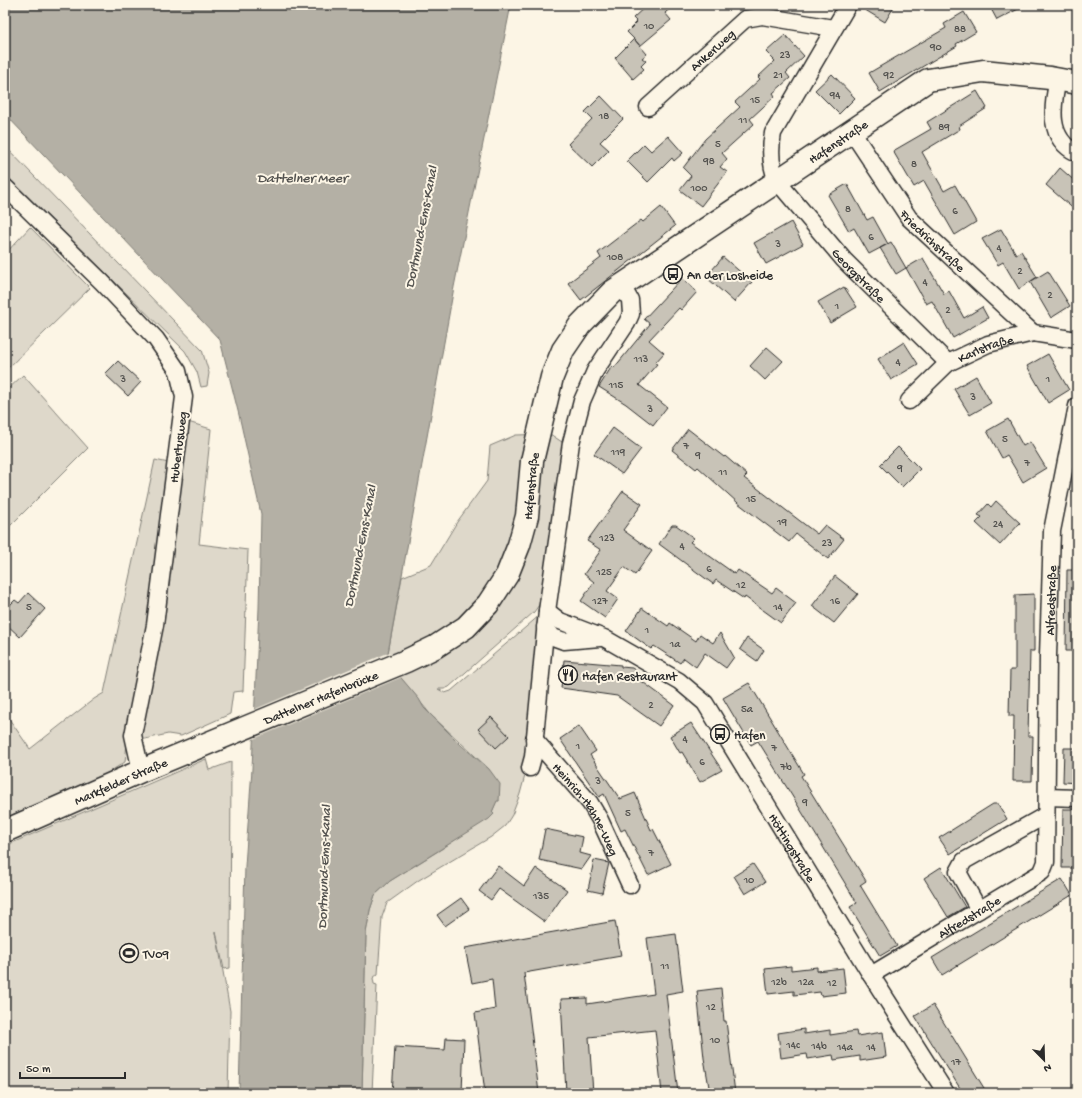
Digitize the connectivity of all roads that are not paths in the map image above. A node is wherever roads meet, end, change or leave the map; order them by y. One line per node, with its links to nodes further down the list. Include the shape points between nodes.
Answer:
1 (848, 5): 2 (street)
2 (833, 28): 4 (street, Ankerweg, via 762,16 746,19); 7 (street, via 773,133 770,152)
3 (1067, 81): 5 (street, Hafenstraße, via 983,72 928,80); 6 (street, via 1052,105 1054,121 1059,138 1068,149)
4 (648, 107)
5 (852, 132): 7 (street, Hafenstraße); 10 (street, Friedrichstraße, via 909,218)
6 (1077, 153)
7 (777, 181): 9 (street, Hafenstraße); 12 (street, Georgstraße, via 844,260)
8 (5, 188): 22 (street, Hubertusweg, via 102,282 156,339 178,371 184,398 154,625 132,735)
9 (621, 284): 15 (street, via 630,300 631,314 595,371 582,401 571,443); 18 (street, Hafenstraße, via 580,325 563,350 552,377 532,461 527,516 507,575 488,604 466,627 436,647)
10 (1034, 333): 11 (street, Karlstraße); 12 (street, Karlstraße, via 988,344)
11 (1077, 340)
12 (948, 363): 13 (street, Karlstraße)
13 (909, 401)
14 (1077, 406): 23 (street, Alfredstraße, via 1052,531)
15 (546, 611): 16 (street); 17 (street, Höttingstraße, via 560,621)
16 (545, 627): 17 (street, via 553,636 564,641); 20 (street)
17 (604, 638): 29 (street, Höttingstraße, via 679,681 705,703)
18 (406, 661): 19 (street, Dattelner Hafenbrücke)
19 (236, 732): 22 (street, Markfelder Straße)
20 (534, 739): 21 (street); 27 (street, Heinrich-Hahne-Weg, via 590,803)
21 (530, 768)
22 (141, 771): 26 (street, Markfelder Straße)
23 (1047, 797): 24 (street); 25 (street, Alfredstraße)
24 (1077, 798)
25 (1046, 815): 28 (street, Alfredstraße, via 1046,862 1042,872); 28 (street, via 964,861 958,872)
26 (5, 831)
27 (630, 885)
28 (980, 910): 29 (street, Alfredstraße)
29 (871, 975): 30 (street, Höttingstraße)
30 (946, 1093)

